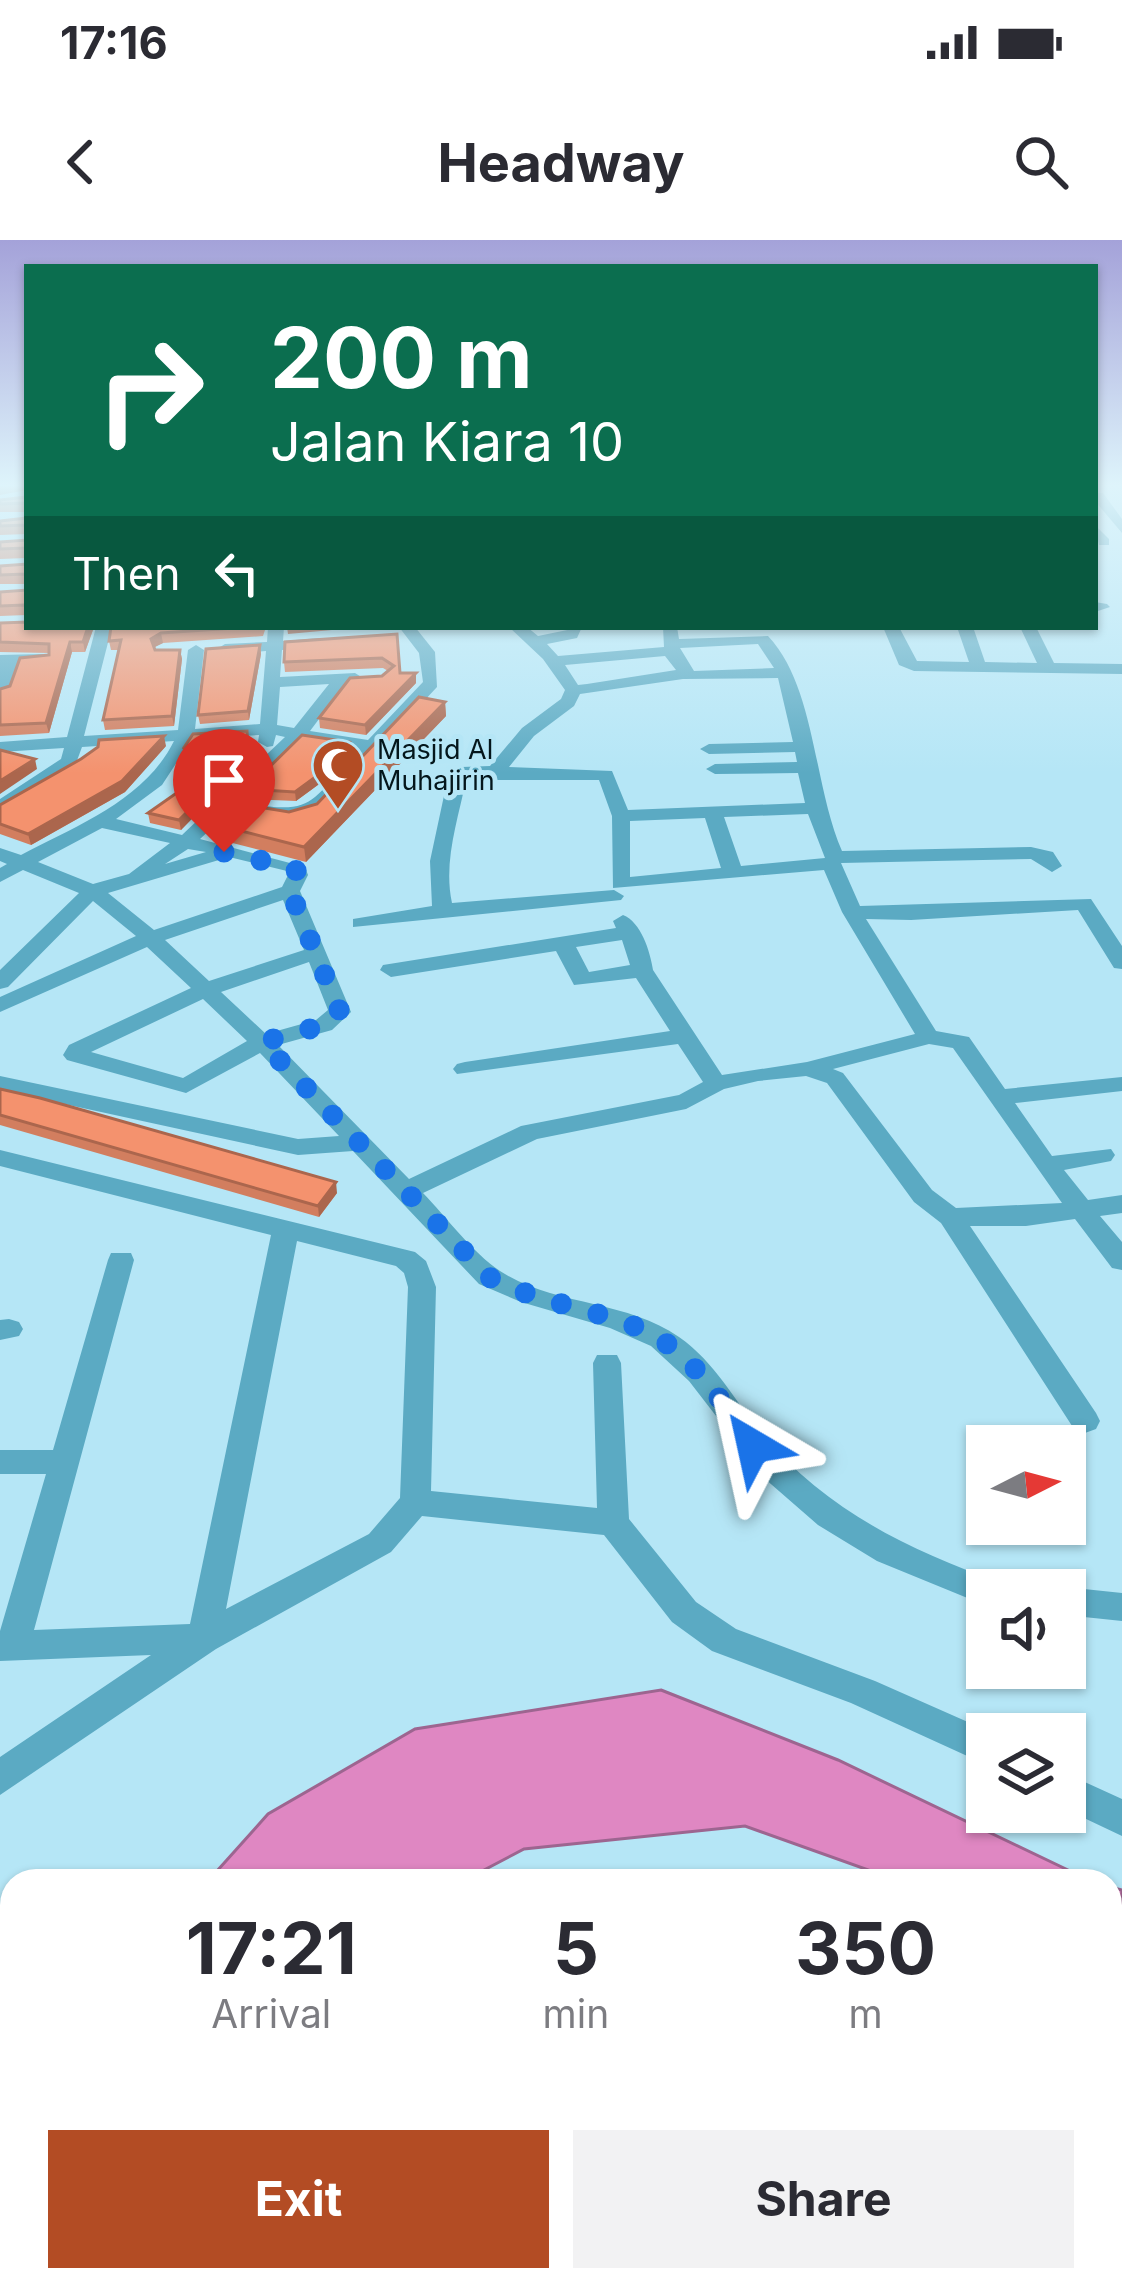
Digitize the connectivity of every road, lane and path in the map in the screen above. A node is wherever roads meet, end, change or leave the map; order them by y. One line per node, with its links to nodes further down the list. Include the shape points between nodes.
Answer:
1 (103, 630): 30 (street)
2 (275, 630): 13 (street)
3 (522, 630): 11 (street)
4 (573, 630): 11 (street)
5 (892, 630): 17 (street, via 914,666)
6 (966, 630): 17 (street)
7 (1029, 630): 18 (street)
8 (403, 632): 31 (street, via 427,652 431,683)
9 (749, 633): 12 (street); 20 (street, via 767,642)
10 (342, 640): 13 (street)
11 (539, 640): 16 (street)
12 (672, 640): 16 (street); 21 (street)
13 (272, 647): 24 (street); 29 (street, via 188,651)
14 (42, 659): 15 (street)
15 (6, 660): 26 (street)
16 (557, 661): 25 (street)
17 (979, 668): 18 (street)
18 (1048, 668): 19 (street)
19 (1122, 669)
20 (785, 673): 21 (street); 33 (street)
21 (685, 674): 25 (street)
22 (383, 677): 23 (street)
23 (340, 679): 24 (street); 28 (street)
24 (270, 682): 27 (street)
25 (573, 690): 36 (street)
26 (0, 694)
27 (270, 729): 28 (street); 29 (street); 34 (street)
28 (300, 731): 31 (street); 34 (street)
29 (185, 735): 30 (street); 42 (street, via 163,774)
30 (74, 744): 32 (street); 38 (street, via 69,763)
31 (370, 746): 37 (street, via 307,813)
32 (0, 747)
33 (801, 747): 35 (street); 35 (street, via 712,759)
34 (262, 765): 37 (street)
35 (806, 767): 39 (street)
36 (496, 771): 41 (street, via 606,776); 54 (street, via 458,777 439,879)
37 (223, 805): 43 (street)
38 (0, 807)
39 (814, 808): 40 (street); 46 (street)
40 (713, 814): 41 (street); 48 (street)
41 (621, 816): 51 (street)
42 (99, 821): 43 (street); 45 (street)
43 (184, 843): 44 (street); 50 (street)
44 (224, 852): 50 (street); 52 (street, via 295,868)
45 (10, 858): 49 (street); 53 (street)
46 (833, 860): 47 (street, via 1031,853); 48 (street); 55 (street)
47 (1052, 866)
48 (733, 873): 51 (street)
49 (0, 876)
50 (136, 878): 53 (street)
51 (617, 890): 54 (street); 57 (street)
52 (290, 891): 58 (street); 60 (street)
53 (92, 892): 58 (street); 64 (street)
54 (443, 910): 56 (street)
55 (852, 912): 61 (street, via 1084,903); 68 (street)
56 (360, 923)
57 (628, 933): 59 (street); 63 (street)
58 (148, 939): 65 (street); 66 (street)
59 (563, 944): 62 (street); 63 (street, via 582,980)
60 (318, 952): 65 (street); 69 (street, via 340,1012 324,1025)
61 (1122, 962)
62 (391, 970)
63 (642, 970): 67 (street)
64 (0, 982)
65 (205, 990): 69 (street); 69 (street, via 73,1054 179,1086)
66 (0, 1005)
67 (684, 1036): 70 (street); 73 (street)
68 (928, 1037): 71 (street); 75 (street, via 961,1042)
69 (262, 1042): 76 (street)
70 (465, 1069)
71 (807, 1069): 73 (street); 83 (street, via 836,1078 923,1196)
72 (0, 1082): 76 (street, via 298,1147)
73 (716, 1084): 80 (street, via 686,1101 530,1132)
74 (1122, 1084): 75 (street)
75 (996, 1097): 79 (street)
76 (357, 1143): 80 (street)
77 (1102, 1155): 79 (street)
78 (0, 1158): 84 (street)
79 (1046, 1165): 82 (street)
80 (404, 1192): 93 (street, via 489,1277 661,1339 823,1513 909,1566)
81 (1122, 1204): 82 (street)
82 (1083, 1210): 83 (street); 86 (street)
83 (950, 1217): 88 (street)
84 (286, 1228): 91 (street, via 416,1268 422,1287); 96 (street)
85 (121, 1260): 90 (street)
86 (1122, 1261)
87 (607, 1364): 92 (street)
88 (1085, 1421)
89 (0, 1462): 90 (street)
90 (62, 1462): 97 (street)
91 (415, 1502): 92 (street); 96 (street, via 380,1543)
92 (613, 1523): 98 (street, via 684,1612 724,1640)
93 (966, 1585)
94 (1086, 1603): 95 (street)
95 (1122, 1607)
96 (204, 1638): 97 (street); 99 (street)
97 (7, 1646)
98 (966, 1739)
99 (0, 1778)
100 (1086, 1800): 101 (street)
101 (1122, 1818)

